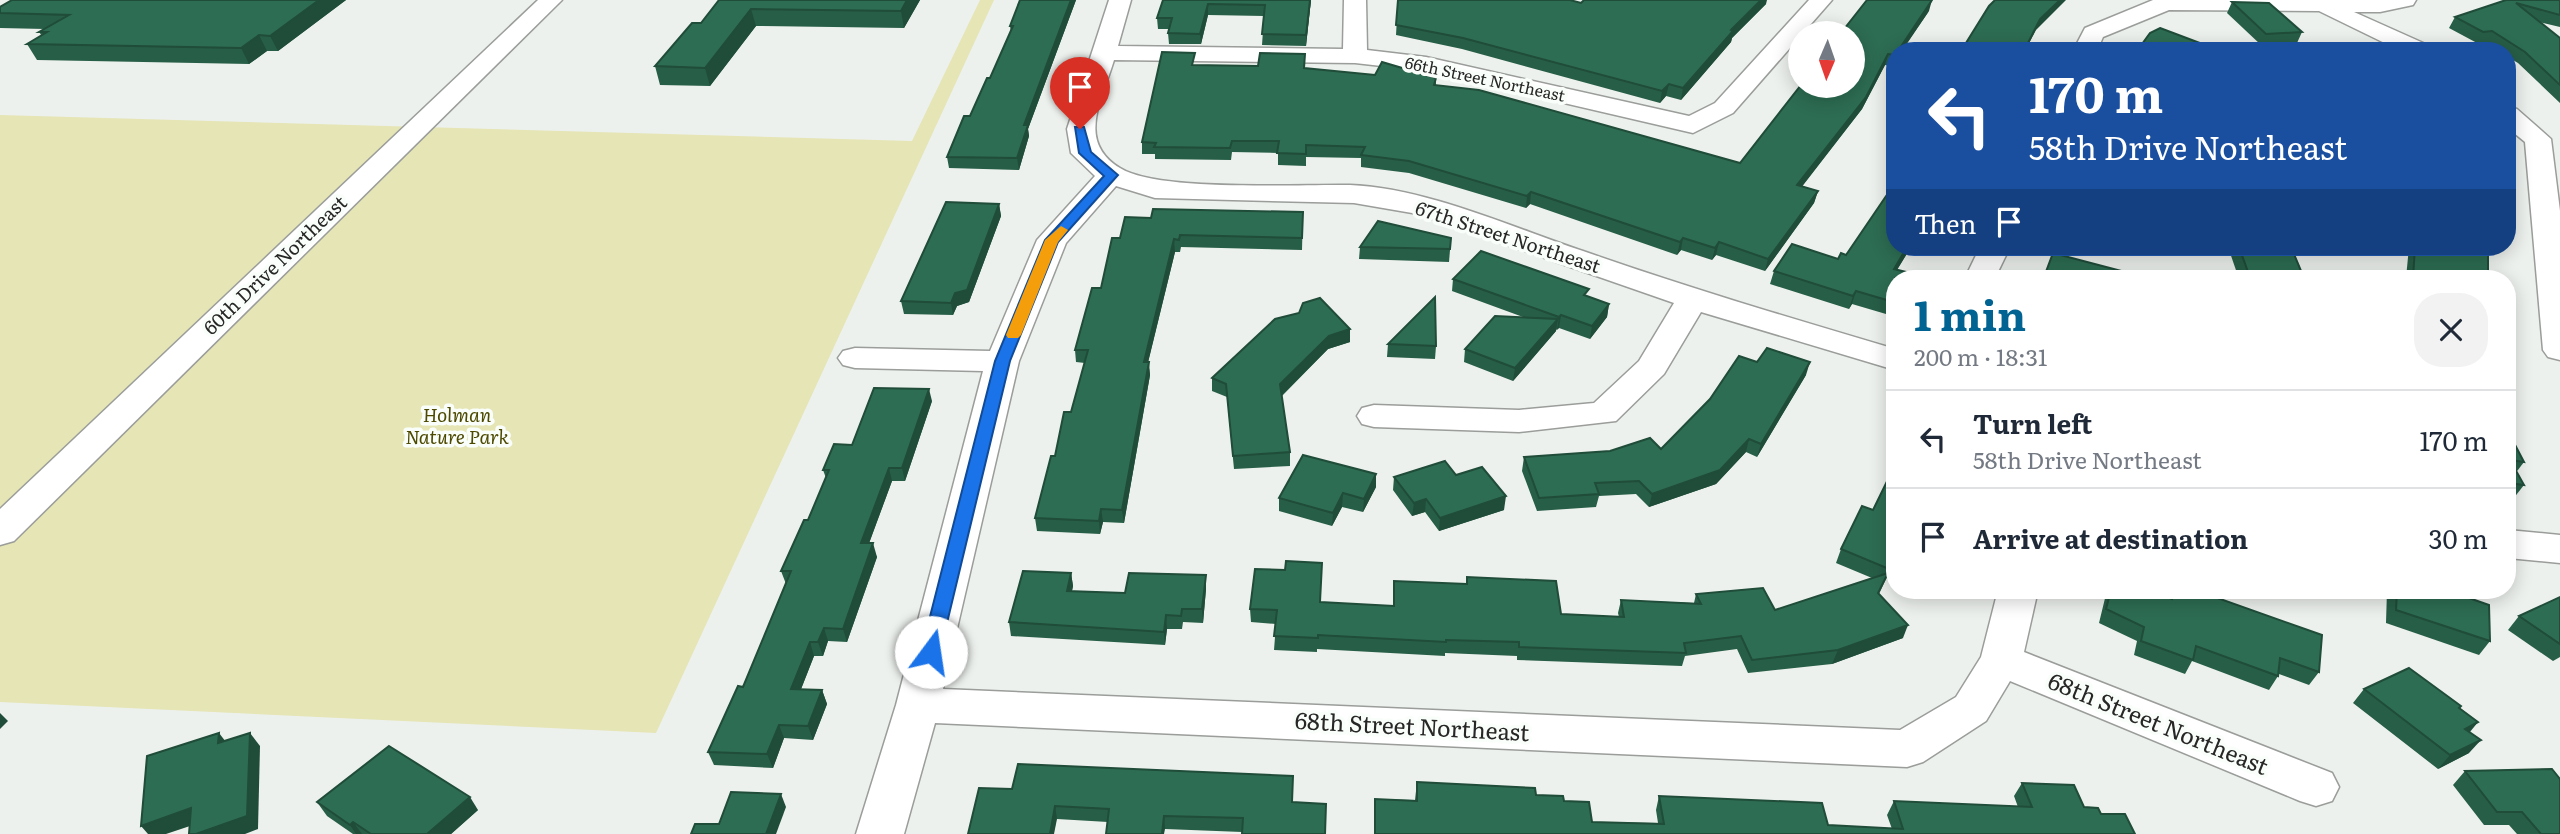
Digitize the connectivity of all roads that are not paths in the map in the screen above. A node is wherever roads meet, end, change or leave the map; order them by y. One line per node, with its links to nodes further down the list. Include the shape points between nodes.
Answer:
1 (551, 0): 20 (street, 60th Drive Northeast)
2 (1121, 0): 10 (street)
3 (1355, 0): 11 (street)
4 (1821, 0): 11 (street, 66th Street Northeast, via 1724,108 1693,125 1426,64)
5 (2405, 0): 6 (street, via 2380,5)
6 (2315, 1): 7 (street); 9 (street)
7 (2163, 2): 8 (street, via 2093,33)
8 (2089, 42)
9 (2402, 42)
10 (1105, 53): 11 (street, 66th Street Northeast); 13 (street, via 1080,129 1085,153)
11 (1355, 56)
12 (2516, 121): 15 (street, via 2538,139)
13 (1111, 175): 14 (street, 67th Street Northeast, via 1155,190 1354,194 1424,207); 18 (street, via 1052,240)
14 (1692, 299): 16 (street, 67th Street Northeast); 19 (street, via 1652,367 1604,413 1519,421)
15 (2560, 350)
16 (1886, 357)
17 (855, 358): 18 (street)
18 (1002, 361): 25 (street)
19 (1374, 416)
20 (0, 531)
21 (2516, 545): 22 (street)
22 (2560, 549)
23 (2016, 599): 24 (street)
24 (2001, 660): 25 (street, 68th Street Northeast, via 1971,709 1907,749); 26 (street, 68th Street Northeast)
25 (918, 705): 27 (street)
26 (2316, 787)
27 (880, 834)

